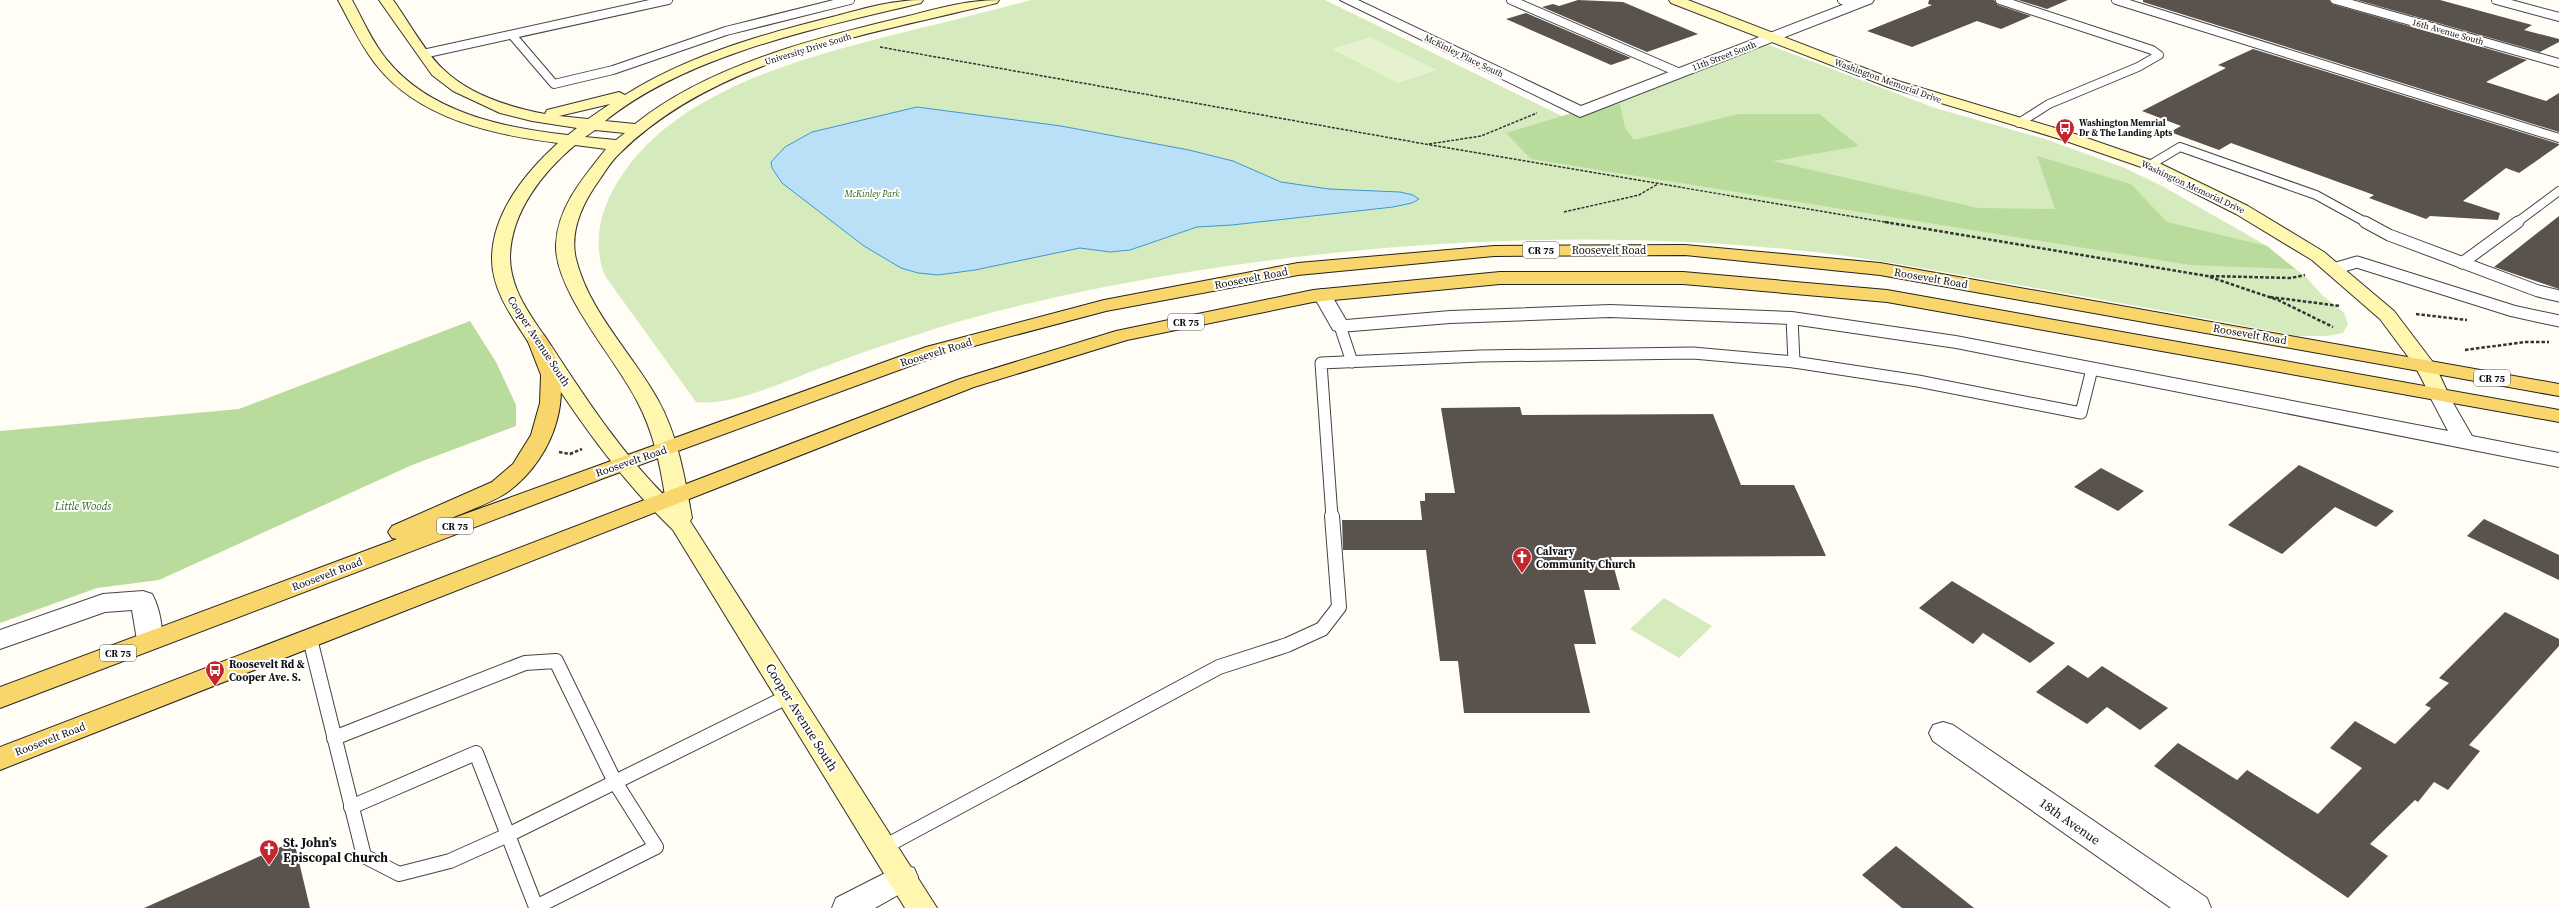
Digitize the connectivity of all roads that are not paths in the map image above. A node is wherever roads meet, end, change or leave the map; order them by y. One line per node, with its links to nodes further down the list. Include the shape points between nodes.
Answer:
1 (345, 0): 28 (main road, via 387,68 424,98 444,109 482,123)
2 (386, 0): 18 (main road)
3 (668, 0): 16 (lane)
4 (850, 0): 16 (lane, via 742,26 693,41 631,65 554,84)
5 (916, 0): 21 (main road, University Drive South, via 752,44 703,62)
6 (992, 0): 26 (main road, University Drive South, via 781,56 706,87)
7 (1348, 0): 22 (street, McKinley Place South)
8 (1511, 0): 20 (lane)
9 (1676, 0): 17 (main road, Washington Memorial Drive)
10 (2000, 0): 24 (lane, via 2146,47 2159,55 2138,67 2049,104)
11 (2116, 0): 27 (lane)
12 (2336, 0): 19 (street, 16th Avenue South)
13 (2496, 0): 15 (lane)
14 (1855, 2): 17 (street, 11th Street South)
15 (2559, 17)
16 (512, 35): 18 (lane)
17 (1772, 37): 20 (street, 11th Street South); 24 (main road, Washington Memorial Drive, via 1893,84)
18 (423, 54): 23 (main road, via 437,72 460,89 496,105)
19 (2559, 63)
20 (1680, 73): 22 (street, 11th Street South)
21 (658, 83): 23 (main road, via 573,109 548,114); 25 (main road, University Drive South, via 626,100)
22 (1580, 112)
23 (524, 113): 25 (main road)
24 (2019, 123): 30 (main road, Washington Memorial Drive)
25 (591, 124): 26 (main road); 28 (main road, Cooper Avenue South)
26 (637, 129): 29 (main road, Cooper Avenue South)
27 (2559, 138)
28 (570, 141): 29 (main road); 39 (main road, Cooper Avenue South, via 542,167 519,198 509,220 502,249 501,276 506,290)
29 (618, 145): 48 (main road, Cooper Avenue South, via 595,172 577,201 567,230 567,258 582,293 649,402)
30 (2150, 165): 32 (lane, via 2180,146 2316,195 2389,235); 33 (main road, Washington Memorial Drive, via 2242,210 2318,256)
31 (2559, 191): 32 (lane)
32 (2462, 263): 35 (lane, via 2538,291)
33 (2333, 269): 37 (lane, via 2356,262 2513,311); 42 (main road, Washington Memorial Drive, via 2387,315)
34 (1322, 295): 38 (street); 45 (main road, Roosevelt Road / CR 75, via 1500,278 1683,278 1872,294); 51 (main road, Roosevelt Road / CR 75, via 1123,335 967,383)
35 (2559, 296)
36 (1792, 318): 38 (street, via 1610,311 1450,317); 41 (lane); 43 (street, via 1956,342)
37 (2559, 321)
38 (1340, 326): 40 (lane)
39 (537, 339): 50 (main road, Cooper Avenue South); 54 (main road, via 551,375 551,403 542,435 521,469 500,487)
40 (1352, 362): 41 (lane, via 1480,356 1693,353); 66 (lane, via 1321,363 1339,607 1322,629 1219,667)
41 (1794, 362): 43 (lane, via 1976,391 2081,413)
42 (2424, 365): 44 (main road, Roosevelt Road / CR 75); 45 (main road, Washington Memorial Drive); 48 (main road, Roosevelt Road / CR 75, via 1880,269 1685,250 1494,251 1298,269 1104,306 933,351)
43 (2092, 369): 47 (street)
44 (2559, 390)
45 (2438, 393): 46 (main road, Roosevelt Road / CR 75); 47 (street, Washington Memorial Drive)
46 (2559, 416)
47 (2464, 441): 49 (street)
48 (665, 448): 50 (main road, Roosevelt Road / CR 75); 51 (main road, Cooper Avenue South)
49 (2559, 460)
50 (622, 464): 52 (main road, Cooper Avenue South); 54 (main road, Roosevelt Road / CR 75)
51 (677, 496): 52 (main road, Roosevelt Road / CR 75); 53 (main road, Cooper Avenue South)
52 (657, 503): 53 (main road, Cooper Avenue South); 55 (main road, Roosevelt Road / CR 75)
53 (681, 525): 58 (main road, Cooper Avenue South)
54 (236, 608): 57 (main road, Roosevelt Road / CR 75)
55 (310, 638): 61 (lane); 62 (main road, Roosevelt Road / CR 75)
56 (0, 640): 57 (street, via 103,603 143,600)
57 (150, 640): 59 (main road, Roosevelt Road / CR 75)
58 (789, 696): 63 (lane); 66 (main road, Cooper Avenue South)
59 (0, 698)
60 (1943, 733): 70 (street, 18th Avenue)
61 (334, 738): 63 (lane, via 526,663 556,661); 64 (lane)
62 (0, 759)
63 (615, 782): 65 (lane); 65 (lane, via 656,847 536,907)
64 (351, 807): 65 (lane, via 364,856 399,874 450,861); 65 (lane, via 476,753)
65 (508, 835)
66 (884, 847): 67 (main road, Cooper Avenue South)
67 (903, 877): 68 (street); 69 (main road, Cooper Avenue South)
68 (847, 908)
69 (922, 908)
70 (2196, 908)

